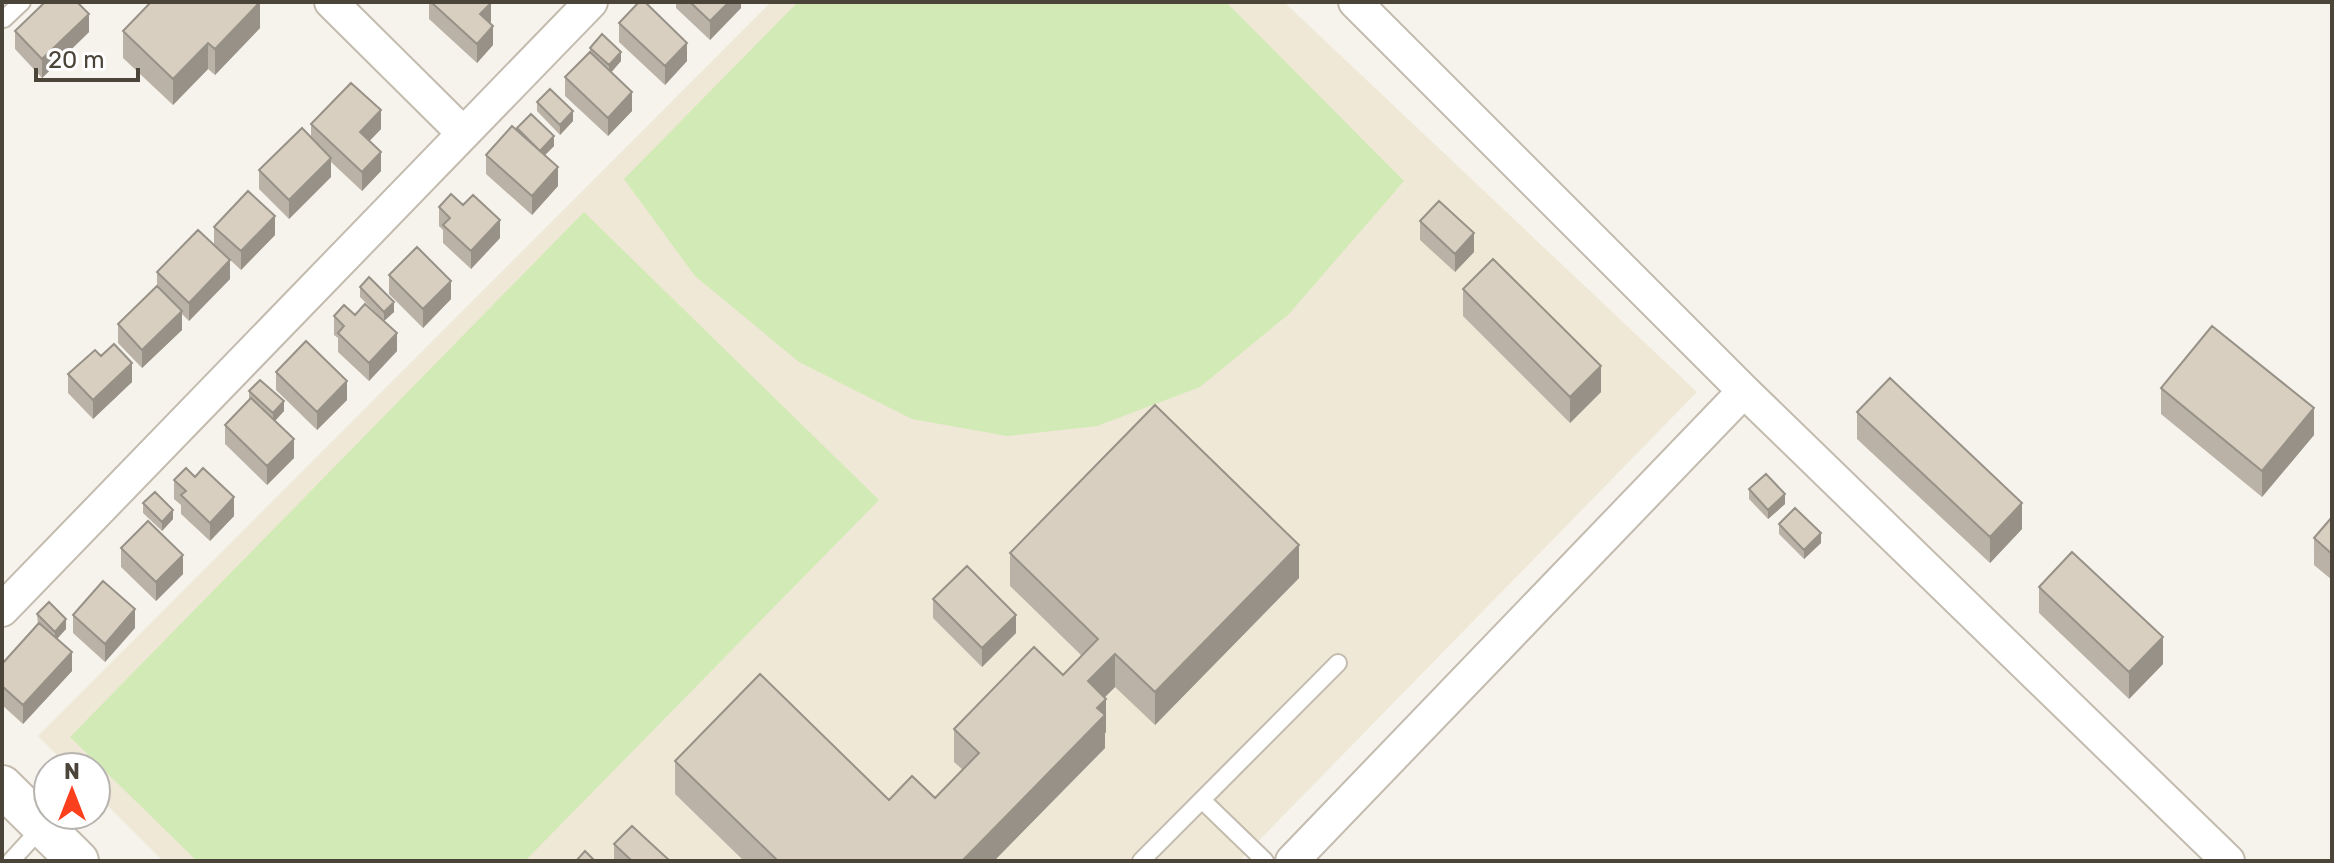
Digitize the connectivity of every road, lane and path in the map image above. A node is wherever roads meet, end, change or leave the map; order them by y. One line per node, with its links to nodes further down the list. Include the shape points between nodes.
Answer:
1 (22, 2): 5 (lane)
2 (331, 2): 6 (street)
3 (591, 2): 6 (street)
4 (1355, 2): 7 (street)
5 (4, 19)
6 (463, 133): 8 (street)
7 (1744, 391): 19 (street); 20 (street)
8 (2, 610)
9 (1338, 663): 11 (lane)
10 (2, 786): 12 (street)
11 (1202, 800): 17 (lane); 18 (lane)
12 (32, 815)
13 (38, 831): 15 (lane)
14 (48, 831): 16 (street)
15 (11, 861)
16 (78, 861)
17 (1141, 861)
18 (1265, 861)
19 (1292, 861)
20 (2228, 861)

